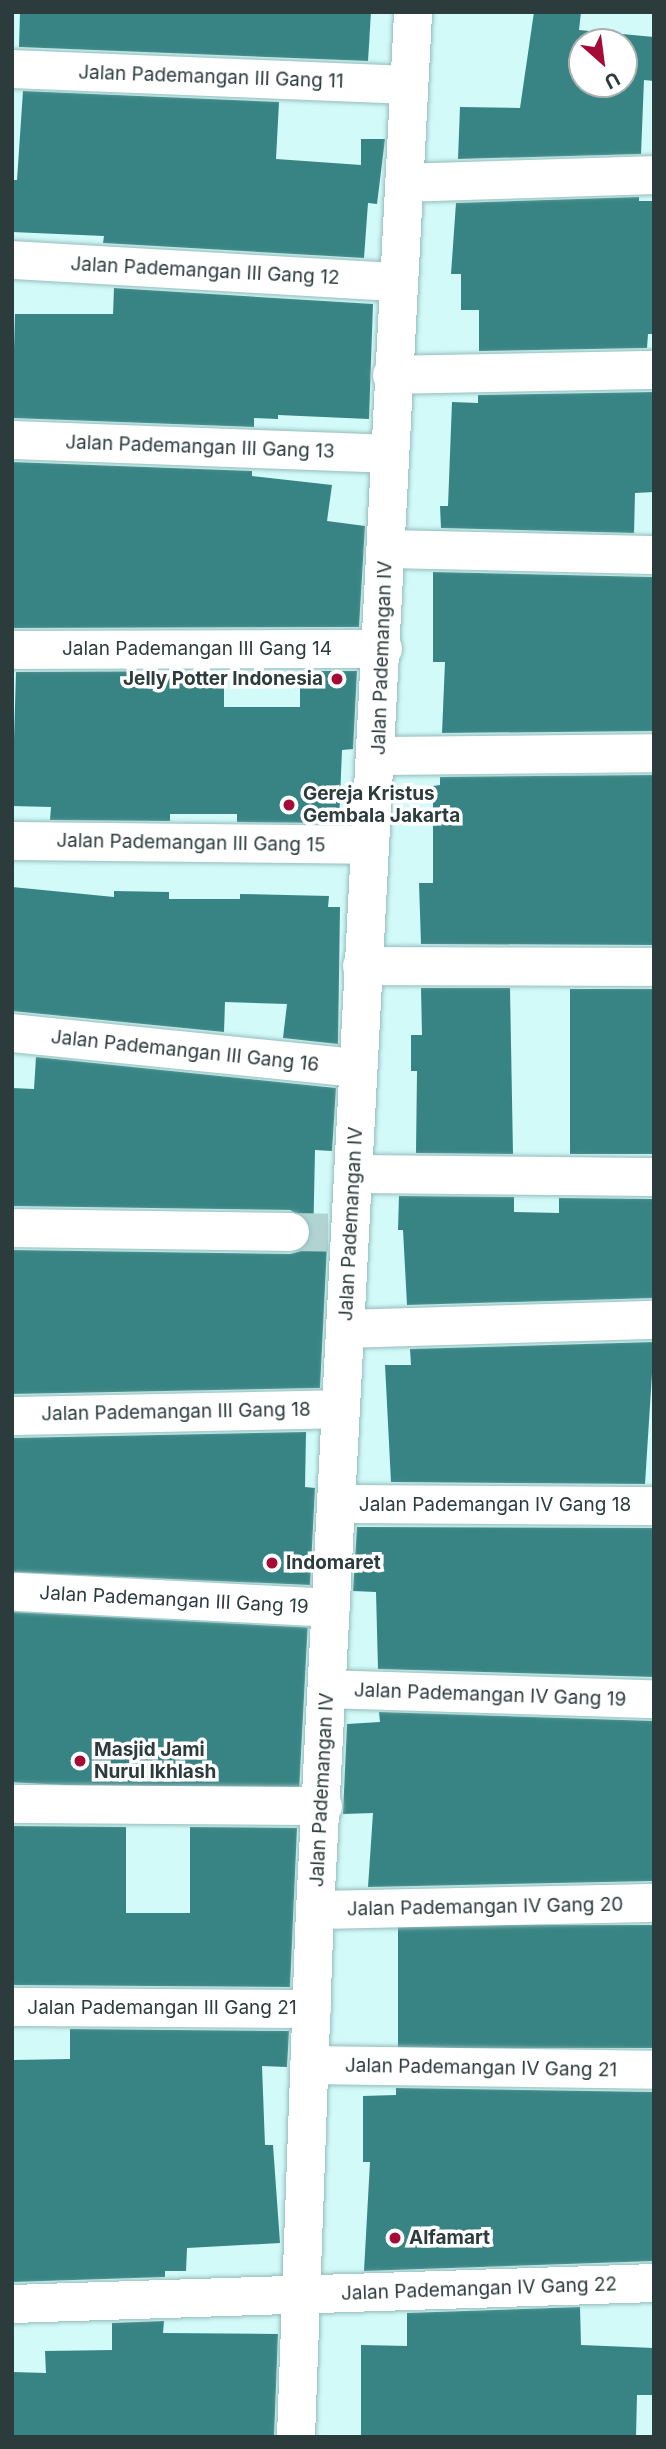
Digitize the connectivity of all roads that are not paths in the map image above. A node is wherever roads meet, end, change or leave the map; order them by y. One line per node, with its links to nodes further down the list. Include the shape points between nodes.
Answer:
1 (414, 12): 3 (street, Jalan Pademangan IV)
2 (12, 69): 3 (street, Jalan Pademangan III Gang 11)
3 (409, 85): 5 (street, Jalan Pademangan IV)
4 (654, 175): 5 (street)
5 (404, 183): 7 (street, Jalan Pademangan IV)
6 (12, 260): 7 (street, Jalan Pademangan III Gang 12)
7 (397, 282): 9 (street, Jalan Pademangan IV)
8 (654, 370): 9 (street)
9 (392, 375): 11 (street, Jalan Pademangan IV)
10 (12, 440): 11 (street, Jalan Pademangan III Gang 13)
11 (388, 454): 12 (street, Jalan Pademangan IV)
12 (386, 549): 13 (street); 14 (street, Jalan Pademangan IV)
13 (654, 555)
14 (383, 649): 15 (street, Jalan Pademangan III Gang 14); 17 (street, Jalan Pademangan IV)
15 (12, 650)
16 (654, 753): 17 (street)
17 (379, 756): 19 (street, Jalan Pademangan IV)
18 (12, 841): 19 (street, Jalan Pademangan III Gang 15)
19 (369, 845): 20 (street, Jalan Pademangan IV)
20 (362, 966): 21 (street); 23 (street, Jalan Pademangan IV)
21 (654, 967)
22 (12, 1033): 23 (street, Jalan Pademangan III Gang 16)
23 (358, 1068): 24 (street, Jalan Pademangan IV)
24 (355, 1174): 25 (street); 29 (street, Jalan Pademangan IV)
25 (654, 1177)
26 (12, 1228): 27 (street)
27 (290, 1232)
28 (654, 1321): 29 (street)
29 (346, 1329): 30 (street, Jalan Pademangan IV)
30 (341, 1409): 31 (street, Jalan Pademangan III Gang 18); 32 (street, Jalan Pademangan IV)
31 (12, 1416)
32 (337, 1504): 33 (street, Jalan Pademangan IV Gang 18); 35 (street, Jalan Pademangan IV)
33 (654, 1506)
34 (18, 1592): 35 (street, Jalan Pademangan III Gang 19)
35 (331, 1608): 36 (street, Jalan Pademangan IV)
36 (327, 1689): 37 (street, Jalan Pademangan IV Gang 19); 39 (street, Jalan Pademangan IV)
37 (654, 1699)
38 (12, 1804): 39 (street)
39 (323, 1806): 41 (street, Jalan Pademangan IV)
40 (654, 1903): 41 (street, Jalan Pademangan IV Gang 20)
41 (315, 1910): 43 (street, Jalan Pademangan IV)
42 (12, 2007): 43 (street, Jalan Pademangan III Gang 21)
43 (312, 2009): 44 (street, Jalan Pademangan IV)
44 (309, 2065): 45 (street, Jalan Pademangan IV Gang 21); 47 (street, Jalan Pademangan IV)
45 (654, 2070)
46 (654, 2283): 47 (street, Jalan Pademangan IV Gang 22)
47 (304, 2295): 48 (street, Jalan Pademangan IV Gang 22); 49 (street, Jalan Pademangan IV)
48 (12, 2304)
49 (296, 2437)

